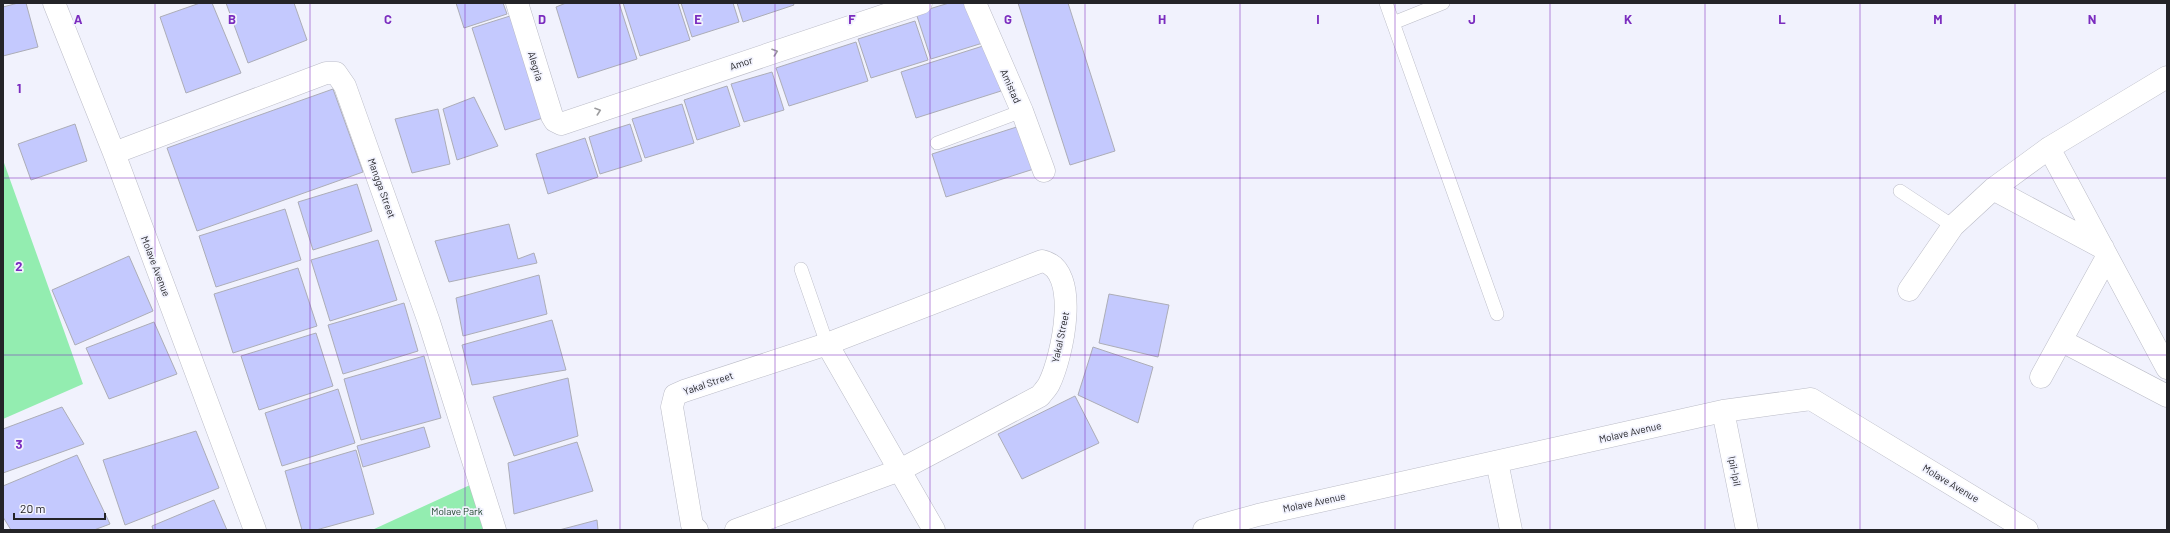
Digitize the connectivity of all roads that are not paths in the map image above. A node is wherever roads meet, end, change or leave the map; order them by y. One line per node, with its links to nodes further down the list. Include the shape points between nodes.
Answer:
1 (54, 3): 13 (street, Molave Avenue)
2 (517, 3): 10 (street, Alegria, via 552,116)
3 (921, 3): 10 (street, Amor, one-way to 3)
4 (975, 3): 9 (street, Amistad)
5 (1386, 3): 7 (lane)
6 (1443, 3): 7 (lane)
7 (1393, 23): 21 (lane)
8 (2166, 82): 12 (street)
9 (1022, 111): 11 (lane); 14 (street, Amistad)
10 (561, 124)
11 (937, 143)
12 (2049, 148): 15 (street); 18 (street)
13 (114, 153): 31 (street, Molave Avenue); 32 (street, Mangga Street, via 326,72 336,73 346,86 430,322)
14 (1044, 171)
15 (1993, 189): 17 (street); 18 (street)
16 (1900, 191): 17 (lane)
17 (1953, 226): 20 (street)
18 (2105, 253): 22 (street); 24 (street)
19 (801, 269): 23 (lane)
20 (1909, 290)
21 (1497, 314)
22 (2062, 341): 25 (street); 26 (street)
23 (827, 344): 29 (street); 29 (street, Yakal Street, via 1042,261 1050,263 1060,273 1067,308 1051,378 1040,396); 33 (street, Yakal Street, via 675,395 672,407 692,525)
24 (2167, 368)
25 (2041, 377)
26 (2167, 396)
27 (1723, 411): 28 (street, Molave Avenue); 38 (street, Ipil-Ipil); 39 (street, Molave Avenue, via 1811,399)
28 (1497, 462): 30 (street, Molave Avenue); 37 (street)
29 (900, 470): 34 (street, Yakal Street); 35 (street)
30 (1260, 522): 36 (street, Molave Avenue)
31 (255, 530)
32 (495, 530)
33 (697, 530)
34 (736, 530)
35 (934, 530)
36 (1204, 530)
37 (1512, 530)
38 (1747, 530)
39 (2027, 530)

